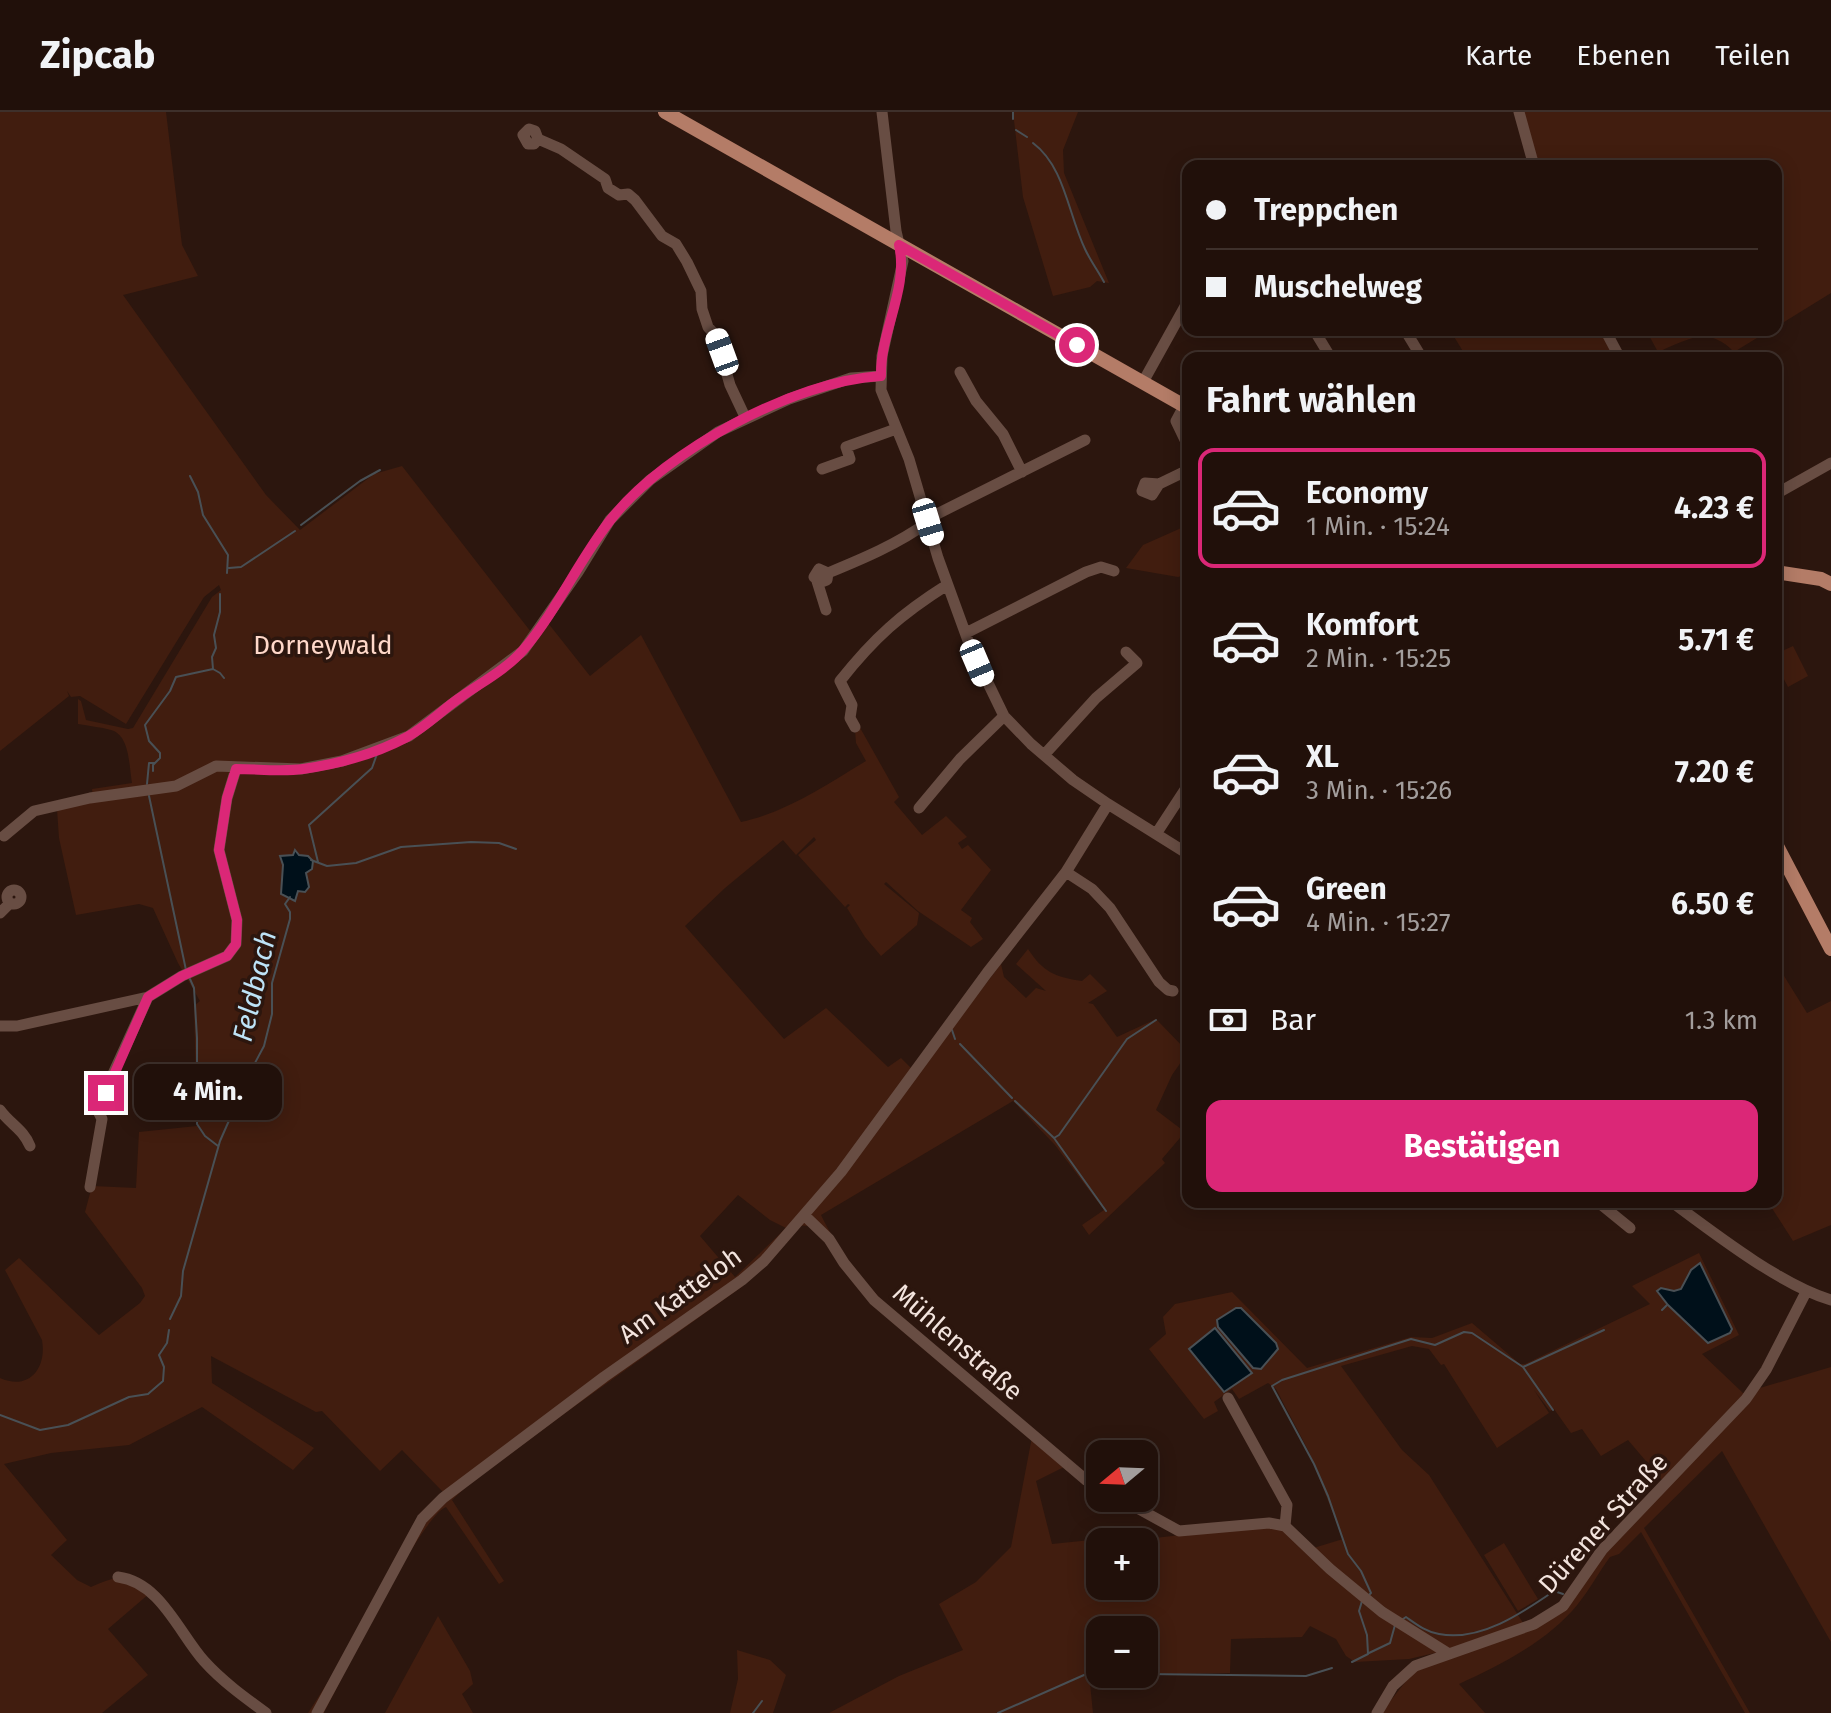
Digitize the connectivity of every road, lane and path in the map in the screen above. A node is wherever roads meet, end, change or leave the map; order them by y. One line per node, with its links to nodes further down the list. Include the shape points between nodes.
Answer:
1 (665, 112): 6 (main road)
2 (882, 112): 6 (street)
3 (1519, 112): 5 (street)
4 (538, 139): 13 (street, via 572,156 619,195 628,194 662,236 676,244 701,291 708,327)
5 (1532, 160)
6 (899, 245): 9 (street, via 903,261); 10 (main road)
7 (1182, 312): 10 (street)
8 (960, 372): 21 (street)
9 (881, 376): 13 (street, via 828,384); 14 (street)
10 (1143, 382): 11 (main road)
11 (1182, 405)
12 (1182, 413): 15 (street, via 1176,421)
13 (746, 419): 36 (street, via 697,446 640,489 610,520 523,651 409,736 342,761 301,769)
14 (896, 429): 20 (street, via 846,447 850,459); 25 (street)
15 (1182, 434)
16 (1085, 440): 17 (street)
17 (1062, 452): 19 (street); 21 (street)
18 (1831, 463): 24 (street)
19 (1068, 466)
20 (822, 469)
21 (1022, 472): 25 (street)
22 (1182, 473): 23 (street)
23 (1159, 484)
24 (1782, 491)
25 (927, 521): 29 (street); 30 (street, via 828,573 817,570 814,577)
26 (1114, 571): 31 (street, via 1101,567 1086,572)
27 (1782, 573): 28 (main road, via 1831,584)
28 (1782, 582)
29 (947, 585): 31 (street); 34 (street, via 882,633 840,681)
30 (826, 610)
31 (966, 633): 33 (street)
32 (1126, 652): 35 (street, via 1137,663)
33 (1004, 716): 35 (street); 39 (street)
34 (855, 727)
35 (1044, 755): 38 (street)
36 (236, 769): 41 (street, via 216,766 176,786 34,811); 49 (street, via 219,850 237,920 236,944 227,956)
37 (1182, 794): 40 (street)
38 (1108, 804): 40 (street); 44 (street, Am Katteloh)
39 (919, 808)
40 (1156, 834): 42 (street)
41 (4, 836)
42 (1182, 850)
43 (1782, 855): 47 (main road)
44 (1066, 872): 48 (street, via 1104,901 1159,982); 56 (street, Am Katteloh)
45 (10, 903): 46 (street)
46 (0, 912)
47 (1831, 949)
48 (1173, 991)
49 (148, 997): 50 (street); 53 (street, via 97,1109 102,1119)
50 (0, 1026)
51 (0, 1110): 52 (street, via 24,1132)
52 (30, 1146)
53 (90, 1187)
54 (1606, 1208): 57 (street)
55 (1681, 1208): 58 (street)
56 (804, 1215): 61 (street, Mühlenstraße, via 829,1239 874,1300); 67 (street, Am Katteloh, via 742,1280 604,1377 422,1519)
57 (1630, 1228)
58 (1806, 1292): 59 (street); 65 (street, Dürener Straße, via 1746,1399 1602,1550 1563,1606 1534,1624)
59 (1831, 1300)
60 (1228, 1398): 63 (street, via 1287,1505)
61 (1086, 1480)
62 (1144, 1512): 63 (street, via 1179,1531)
63 (1285, 1526): 65 (street, via 1364,1598)
64 (118, 1577): 66 (street, via 150,1593 204,1660)
65 (1449, 1654): 68 (street, Dürener Straße, via 1410,1669)
66 (266, 1713)
67 (317, 1713)
68 (1377, 1713)

